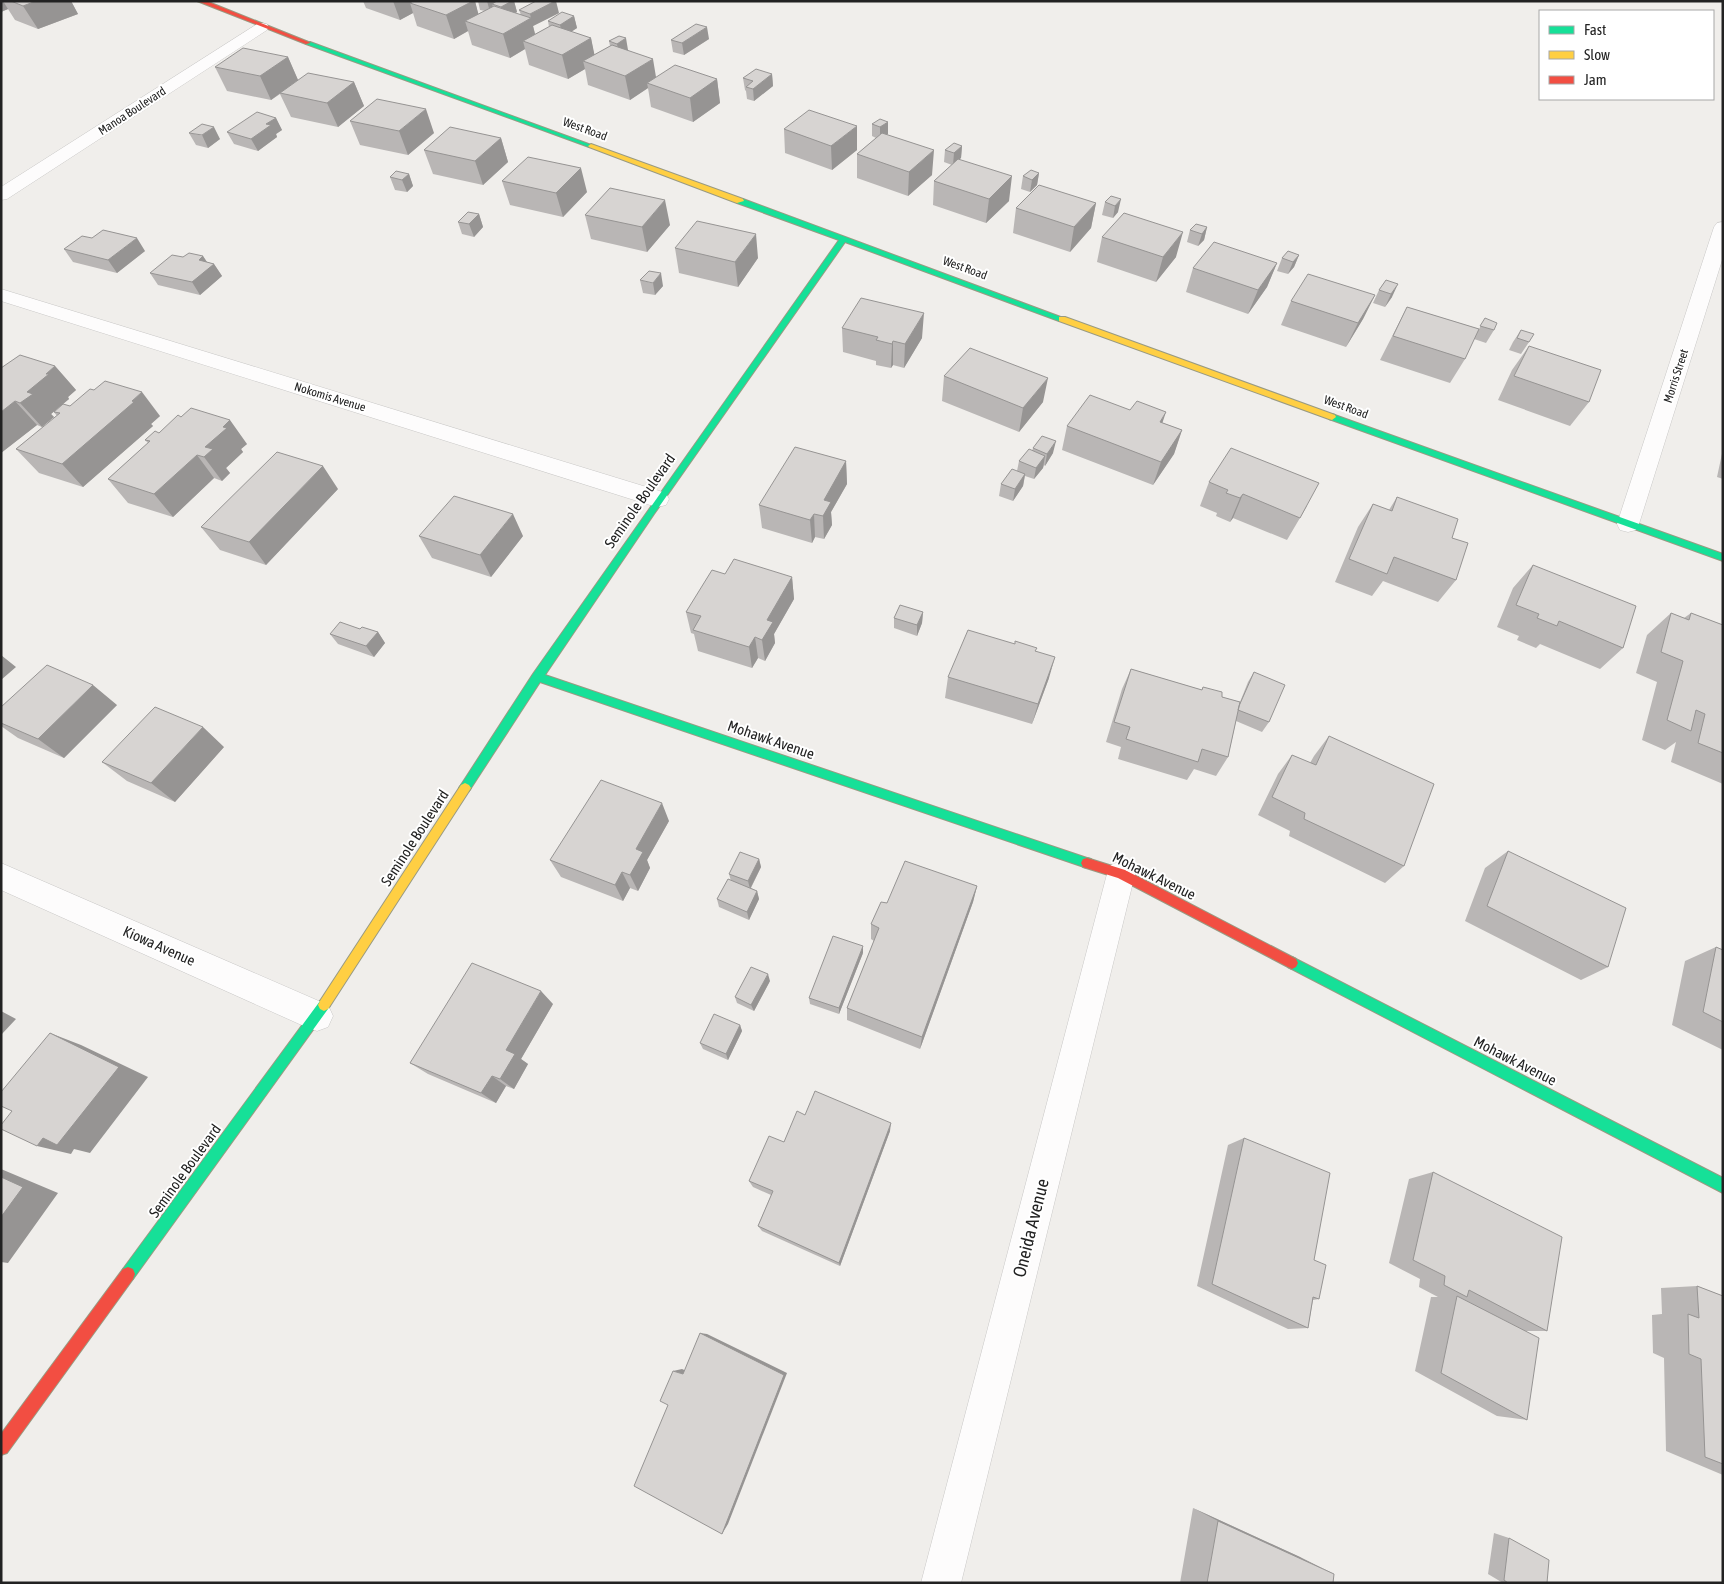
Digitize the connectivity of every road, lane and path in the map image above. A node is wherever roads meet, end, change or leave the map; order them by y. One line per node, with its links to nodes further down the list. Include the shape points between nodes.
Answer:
1 (204, 2): 2 (street, West Road)
2 (262, 27): 3 (street, Manoa Boulevard); 5 (street, West Road)
3 (1, 194)
4 (1723, 227): 8 (street, Morris Street)
5 (843, 239): 7 (street, Seminole Boulevard); 8 (street, West Road)
6 (1, 295): 7 (street, Nokomis Avenue)
7 (658, 500): 10 (street, Seminole Boulevard)
8 (1628, 524): 9 (street, West Road)
9 (1723, 558)
10 (537, 678): 11 (street, Mohawk Avenue); 13 (street, Seminole Boulevard)
11 (1121, 874): 14 (street, Mohawk Avenue); 16 (street, Oneida Avenue)
12 (1, 876): 13 (street, Kiowa Avenue)
13 (317, 1016): 15 (street, Seminole Boulevard)
14 (1723, 1186)
15 (1, 1447)
16 (942, 1583)

